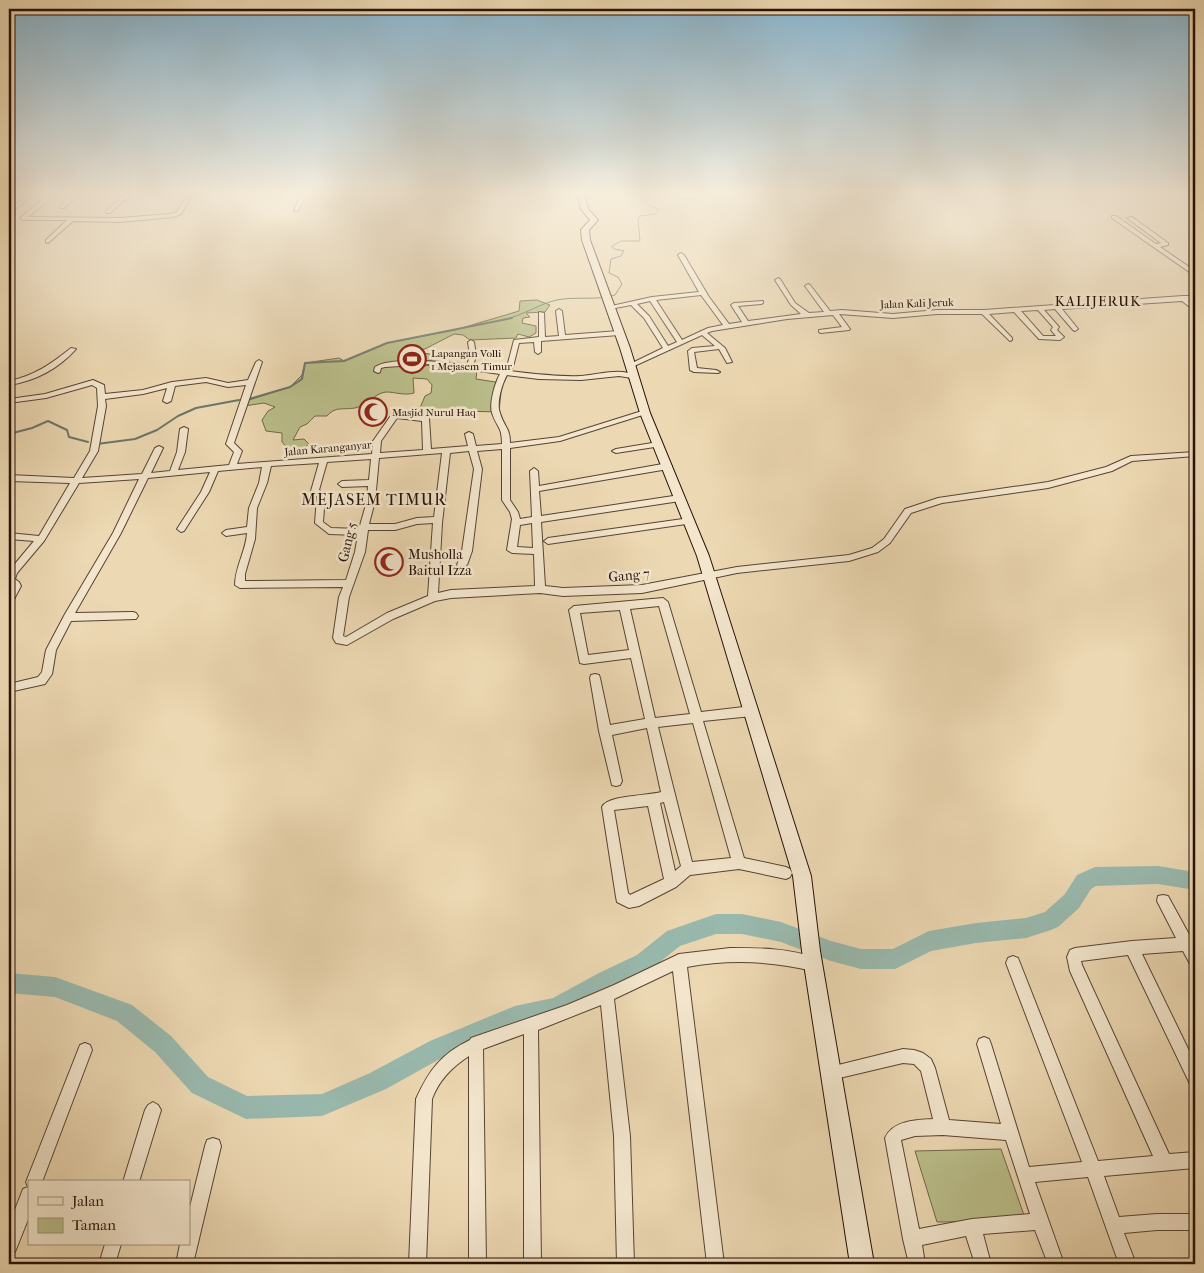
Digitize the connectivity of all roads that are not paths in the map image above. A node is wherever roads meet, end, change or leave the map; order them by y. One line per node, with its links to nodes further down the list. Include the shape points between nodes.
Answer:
1 (591, 252): 11 (street)
2 (1164, 252): 4 (street)
3 (681, 255): 7 (street)
4 (1195, 274)
5 (778, 280): 22 (street, via 795,306)
6 (808, 286): 21 (street)
7 (704, 294): 10 (street); 24 (street)
8 (1183, 298): 9 (street, Jalan Kali Jeruk); 14 (street, Jalan Kali Jeruk); 16 (street)
9 (1195, 298)
10 (652, 299): 13 (street); 33 (street)
11 (608, 301): 13 (street); 27 (street)
12 (760, 302): 23 (street, via 734,305)
13 (633, 303): 36 (street, via 642,310)
14 (1057, 307): 15 (street, Jalan Kali Jeruk); 25 (street)
15 (1039, 308): 17 (street, Jalan Kali Jeruk); 17 (street, via 1056,327 1054,330 1060,338 1041,338)
16 (1195, 309)
17 (1016, 310): 19 (street, Jalan Kali Jeruk)
18 (559, 311): 29 (street)
19 (984, 312): 21 (street, Jalan Kali Jeruk, via 893,316); 31 (street)
20 (541, 313): 30 (street)
21 (832, 313): 22 (street, Jalan Kali Jeruk); 26 (street, via 847,329)
22 (808, 315): 23 (street, Jalan Kali Jeruk)
23 (746, 323): 24 (street, Jalan Kali Jeruk)
24 (727, 326): 28 (street, Jalan Kali Jeruk)
25 (1075, 329)
26 (821, 331)
27 (619, 332): 29 (street, via 595,337); 42 (street)
28 (702, 332): 33 (street, Jalan Kali Jeruk); 34 (street)
29 (562, 336): 30 (street)
30 (539, 338): 37 (street); 44 (street, via 515,341)
31 (1010, 339)
32 (471, 342): 40 (street, via 473,356)
33 (680, 342): 36 (street, Jalan Kali Jeruk)
34 (721, 347): 39 (street); 43 (street, via 690,352 694,370)
35 (73, 348): 46 (street, via 42,374)
36 (667, 349): 42 (street, Jalan Kali Jeruk)
37 (538, 352)
38 (259, 362): 45 (street)
39 (729, 362)
40 (468, 368): 41 (street, via 428,362 384,365 378,367); 44 (street)
41 (378, 371)
42 (632, 372): 44 (street, via 596,377); 51 (street)
43 (716, 372)
44 (506, 373): 55 (street, via 500,380 495,404 506,432)
45 (251, 382): 47 (street, via 228,385 206,380); 66 (street, via 230,444 238,451)
46 (9, 383)
47 (172, 384): 48 (street, via 143,392); 50 (street)
48 (102, 397): 49 (street, via 100,385 91,382 54,394); 72 (street, via 96,446)
49 (9, 401)
50 (167, 401)
51 (645, 413): 54 (street); 55 (street, Jalan Karanganyar, via 560,439)
52 (184, 430): 69 (street, via 181,452)
53 (469, 434): 56 (street)
54 (658, 444): 59 (street); 65 (street)
55 (507, 446): 56 (street, Jalan Karanganyar); 80 (street, via 506,500 514,512)
56 (472, 447): 58 (street, Jalan Karanganyar); 89 (street, via 478,469)
57 (159, 448): 70 (street)
58 (446, 450): 60 (street, Jalan Karanganyar); 77 (street)
59 (616, 451)
60 (426, 452): 62 (street, Jalan Karanganyar); 62 (street, Gang 5, via 425,419 396,416 377,441)
61 (1195, 454): 90 (street, Gang 7, via 1131,459 1109,469 1048,485 941,500 908,512 887,541 875,550 849,558)
62 (375, 455): 63 (street, Jalan Karanganyar); 73 (street, Gang 5)
63 (324, 459): 64 (street, Jalan Karanganyar); 83 (street, via 315,491 321,495 319,523 329,531)
64 (267, 464): 66 (street, Jalan Karanganyar); 82 (street, via 253,508)
65 (668, 466): 75 (street); 76 (street)
66 (232, 468): 67 (street, Jalan Karanganyar)
67 (215, 469): 69 (street, Jalan Karanganyar); 81 (street, via 205,492)
68 (534, 471): 75 (street)
69 (173, 473): 70 (street, Jalan Karanganyar)
70 (146, 475): 72 (street, Jalan Karanganyar); 97 (street, via 117,533)
71 (9, 478): 72 (street, Jalan Karanganyar)
72 (76, 481): 86 (street)
73 (373, 483): 74 (street); 83 (street, Gang 5)
74 (342, 484)
75 (540, 488): 78 (street)
76 (680, 498): 78 (street); 79 (street)
77 (437, 520): 83 (street); 93 (street)
78 (536, 521): 80 (street); 88 (street)
79 (690, 521): 87 (street); 90 (street)
80 (515, 523): 88 (street, via 512,551)
81 (181, 529)
82 (251, 529): 84 (street); 91 (street, via 240,574 242,586)
83 (363, 529): 91 (street, Gang 5, via 360,552)
84 (226, 533)
85 (9, 536): 86 (street)
86 (41, 539): 94 (street, via 13,572 10,580 16,586)
87 (548, 541)
88 (538, 551): 92 (street)
89 (462, 566)
90 (709, 574): 92 (street, Gang 7, via 642,589 563,592); 102 (street)
91 (347, 583): 98 (street, Gang 5)
92 (540, 589): 93 (street, Gang 7)
93 (435, 597): 98 (street, Gang 7, via 390,616 347,641 340,640)
94 (9, 600)
95 (624, 606): 99 (street); 99 (street, via 574,610 582,661); 103 (street, via 663,602)
96 (133, 616): 97 (street)
97 (68, 617): 101 (street, via 51,650 45,678)
98 (338, 634)
99 (636, 652): 104 (street)
100 (595, 678): 105 (street)
101 (9, 688)
102 (752, 711): 103 (street); 116 (street, via 802,876)
103 (697, 718): 104 (street); 109 (street)
104 (651, 723): 105 (street); 107 (street)
105 (604, 731): 106 (street)
106 (616, 780)
107 (668, 795): 108 (street); 110 (street)
108 (653, 800): 112 (street); 112 (street, via 608,808 622,897 629,902 634,901)
109 (740, 862): 110 (street); 111 (street)
110 (688, 869): 112 (street)
111 (786, 873)
112 (671, 882)
113 (1163, 901): 114 (street)
114 (1191, 944): 115 (street); 117 (street)
115 (1132, 948): 126 (street); 132 (street, via 1075,956 1073,960)
116 (812, 958): 118 (street, via 723,955); 125 (street)
117 (1195, 959)
118 (679, 961): 120 (street); 153 (street)
119 (1013, 963): 133 (street)
120 (607, 996): 121 (street); 152 (street, via 622,1136)
121 (531, 1026): 122 (street); 151 (street)
122 (476, 1044): 149 (street, via 440,1068 426,1092 422,1116); 150 (street)
123 (984, 1044): 129 (street)
124 (85, 1050): 135 (street)
125 (831, 1073): 128 (street, via 903,1056 923,1059 931,1076); 154 (street)
126 (1195, 1079)
127 (153, 1110): 136 (street)
128 (943, 1127): 129 (street); 142 (street, via 902,1130 895,1134)
129 (1011, 1133): 134 (street)
130 (213, 1146): 143 (street)
131 (1195, 1160): 132 (street)
132 (1164, 1162): 133 (street)
133 (1093, 1169): 134 (street); 140 (street)
134 (1024, 1174): 138 (street)
135 (35, 1180)
136 (132, 1180)
137 (28, 1198): 144 (street)
138 (1041, 1221): 141 (street); 157 (street)
139 (1195, 1222): 140 (street)
140 (1113, 1226): 158 (street)
141 (972, 1227): 142 (street); 156 (street)
142 (911, 1239): 155 (street)
143 (190, 1240)
144 (9, 1246)
145 (112, 1246): 147 (street)
146 (188, 1246): 148 (street)
147 (107, 1264)
148 (184, 1264)
149 (417, 1264)
150 (478, 1264)
151 (533, 1264)
152 (626, 1264)
153 (716, 1264)
154 (862, 1264)
155 (916, 1264)
156 (983, 1264)
157 (1056, 1264)
158 (1127, 1264)

